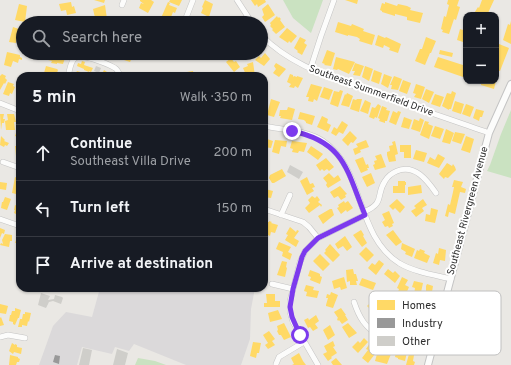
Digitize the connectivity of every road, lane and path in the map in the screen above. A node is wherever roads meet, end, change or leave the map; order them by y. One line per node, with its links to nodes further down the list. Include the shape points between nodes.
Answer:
1 (193, 0): 4 (street)
2 (237, 0): 5 (street)
3 (334, 0): 9 (street)
4 (187, 16)
5 (247, 16)
6 (268, 42): 9 (street, Southeast Summerfield Drive, via 285,56)
7 (73, 60): 10 (street)
8 (94, 60): 11 (street)
9 (310, 70): 16 (street, Southeast Summerfield Drive)
10 (69, 72)
11 (118, 72)
12 (511, 84): 16 (street, Southeast Rivergreen Avenue)
13 (0, 103): 14 (street)
14 (16, 109)
15 (268, 127): 22 (street, via 306,134 330,146 345,164)
16 (489, 133): 27 (street, Southeast Rivergreen Avenue)
17 (3, 162): 18 (street)
18 (16, 167)
19 (436, 193): 22 (street, via 421,175 410,170 400,170 385,181 378,204)
20 (290, 195): 23 (street)
21 (268, 210): 23 (street)
22 (365, 214): 26 (street); 27 (street, via 379,243 398,262 412,269)
23 (281, 215): 26 (street, via 303,222)
24 (0, 219): 25 (street)
25 (16, 225)
26 (318, 238): 29 (street, via 302,257)
27 (451, 279): 30 (street, Southeast Rivergreen Avenue)
28 (272, 284): 29 (street)
29 (293, 289): 35 (street, via 290,312)
30 (448, 291)
31 (354, 302): 32 (street, via 362,322)
32 (369, 329)
33 (0, 337): 34 (street, via 8,335)
34 (25, 338)
35 (304, 342): 37 (street, via 279,357); 38 (street)
36 (431, 355): 39 (street, Southeast Rivergreen Avenue)
37 (276, 364)
38 (318, 365)
39 (428, 365)

